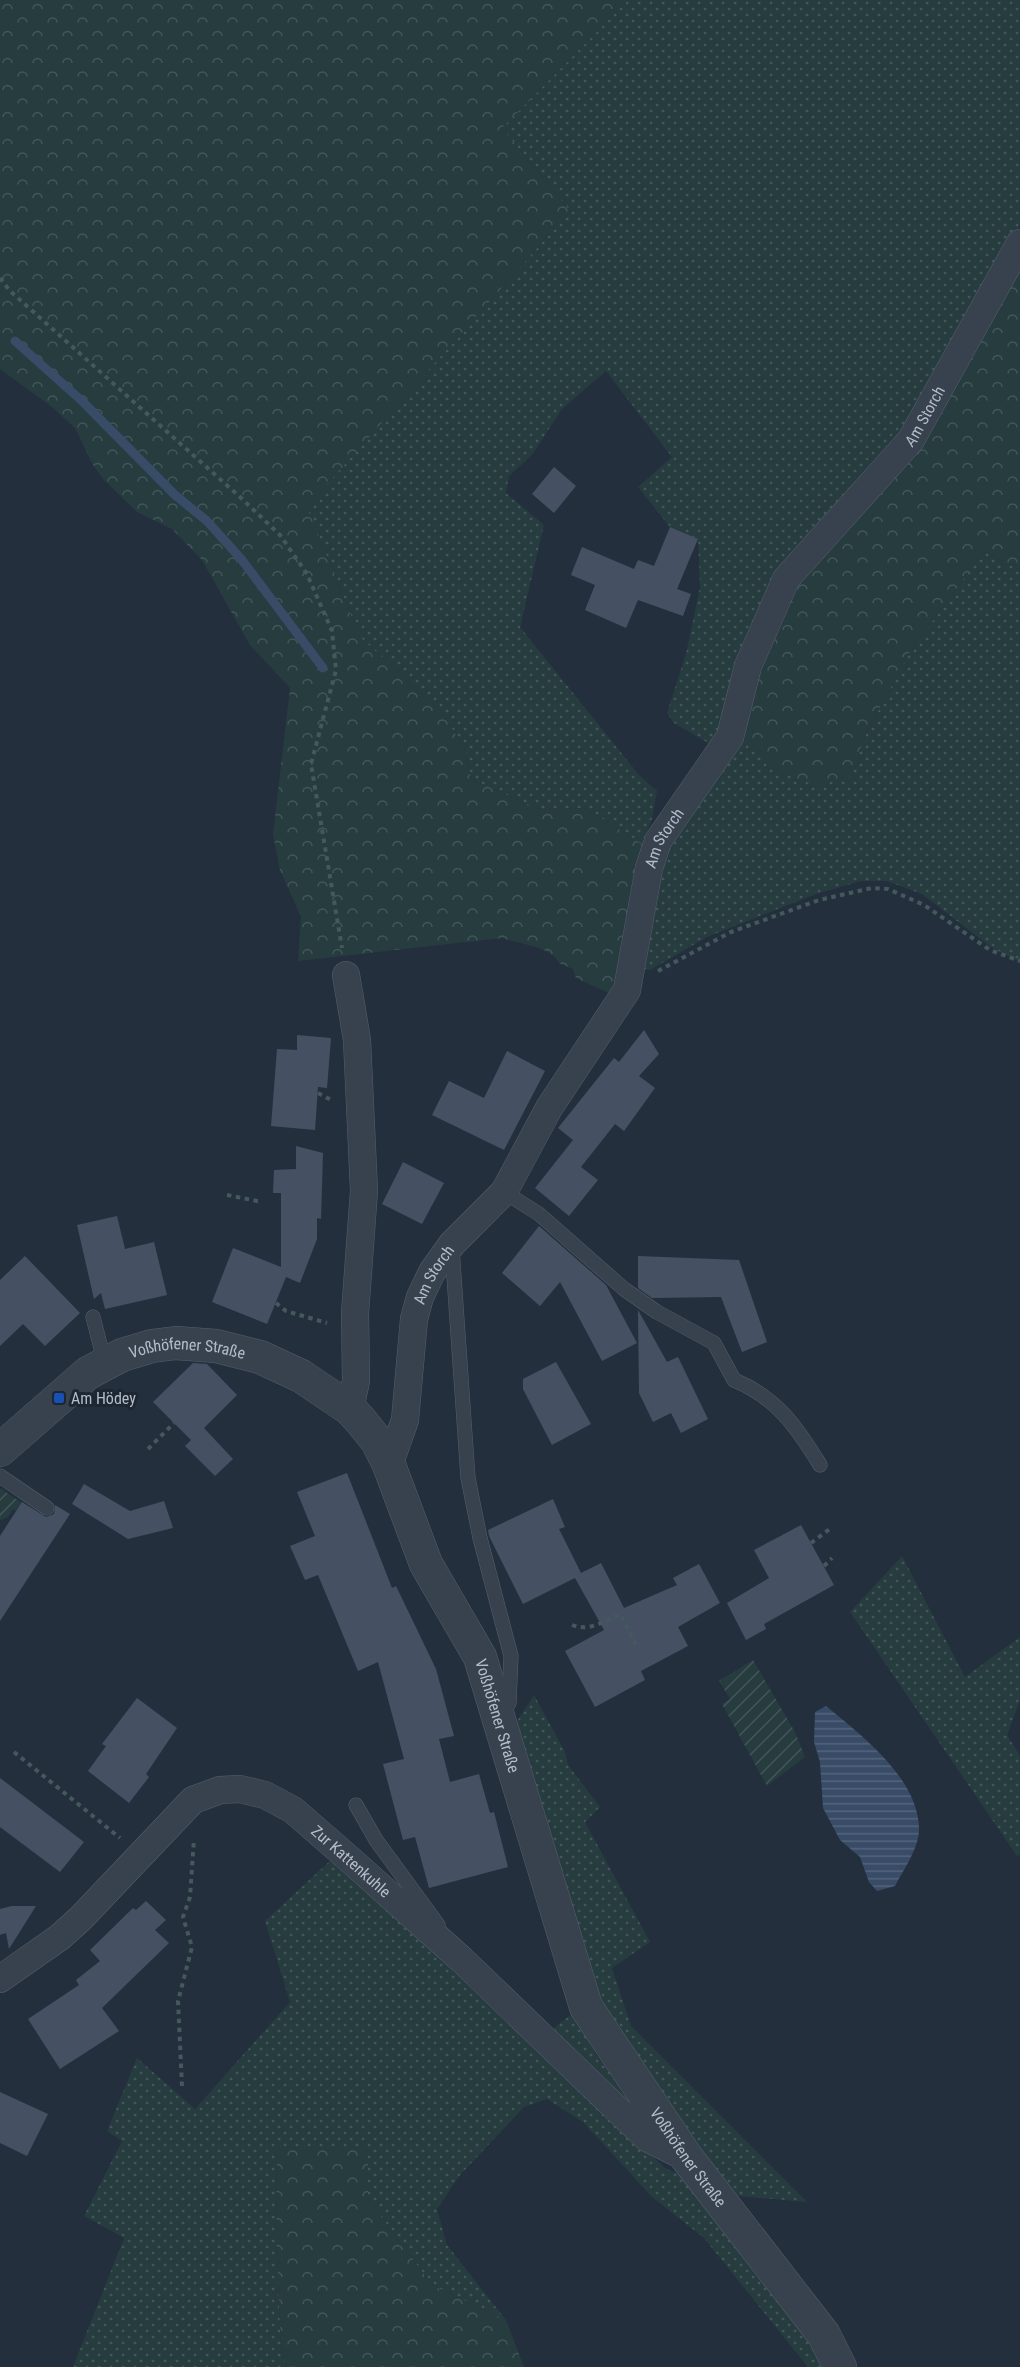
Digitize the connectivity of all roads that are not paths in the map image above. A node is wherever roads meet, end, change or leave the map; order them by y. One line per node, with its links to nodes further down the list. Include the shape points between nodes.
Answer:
1 (1020, 243): 3 (street, Am Storch, via 911,440 786,579 748,666 730,737 658,841 649,868 627,990 549,1108)
2 (346, 975): 7 (street, via 357,1040 364,1191 355,1328 356,1381)
3 (504, 1192): 4 (street, Am Storch); 10 (lane, via 539,1215 624,1289 714,1343 734,1380 758,1389 781,1410)
4 (452, 1244): 9 (street, Am Storch, via 420,1297 414,1319 405,1420); 13 (lane, via 468,1478 511,1656 509,1703)
5 (93, 1317): 6 (lane)
6 (105, 1364): 7 (street, Voßhöfener Straße, via 152,1346 216,1346 260,1358 301,1376); 8 (street, Voßhöfener Straße, via 88,1373)
7 (350, 1409): 9 (street, Voßhöfener Straße, via 377,1441)
8 (0, 1450)
9 (389, 1465): 13 (street, Voßhöfener Straße, via 426,1564 480,1657)
10 (820, 1465)
11 (0, 1476): 12 (lane)
12 (47, 1508)
13 (499, 1720): 17 (street, Voßhöfener Straße, via 586,2007)
14 (356, 1805): 15 (lane, via 376,1840)
15 (462, 1960): 16 (street, Zur Kattenkuhle, via 293,1810 265,1795 240,1789 220,1790 193,1800 81,1918); 17 (street, Zur Kattenkuhle, via 647,2138)
16 (0, 1978)
17 (687, 2158): 18 (street, Voßhöfener Straße, via 824,2335)
18 (840, 2367)

